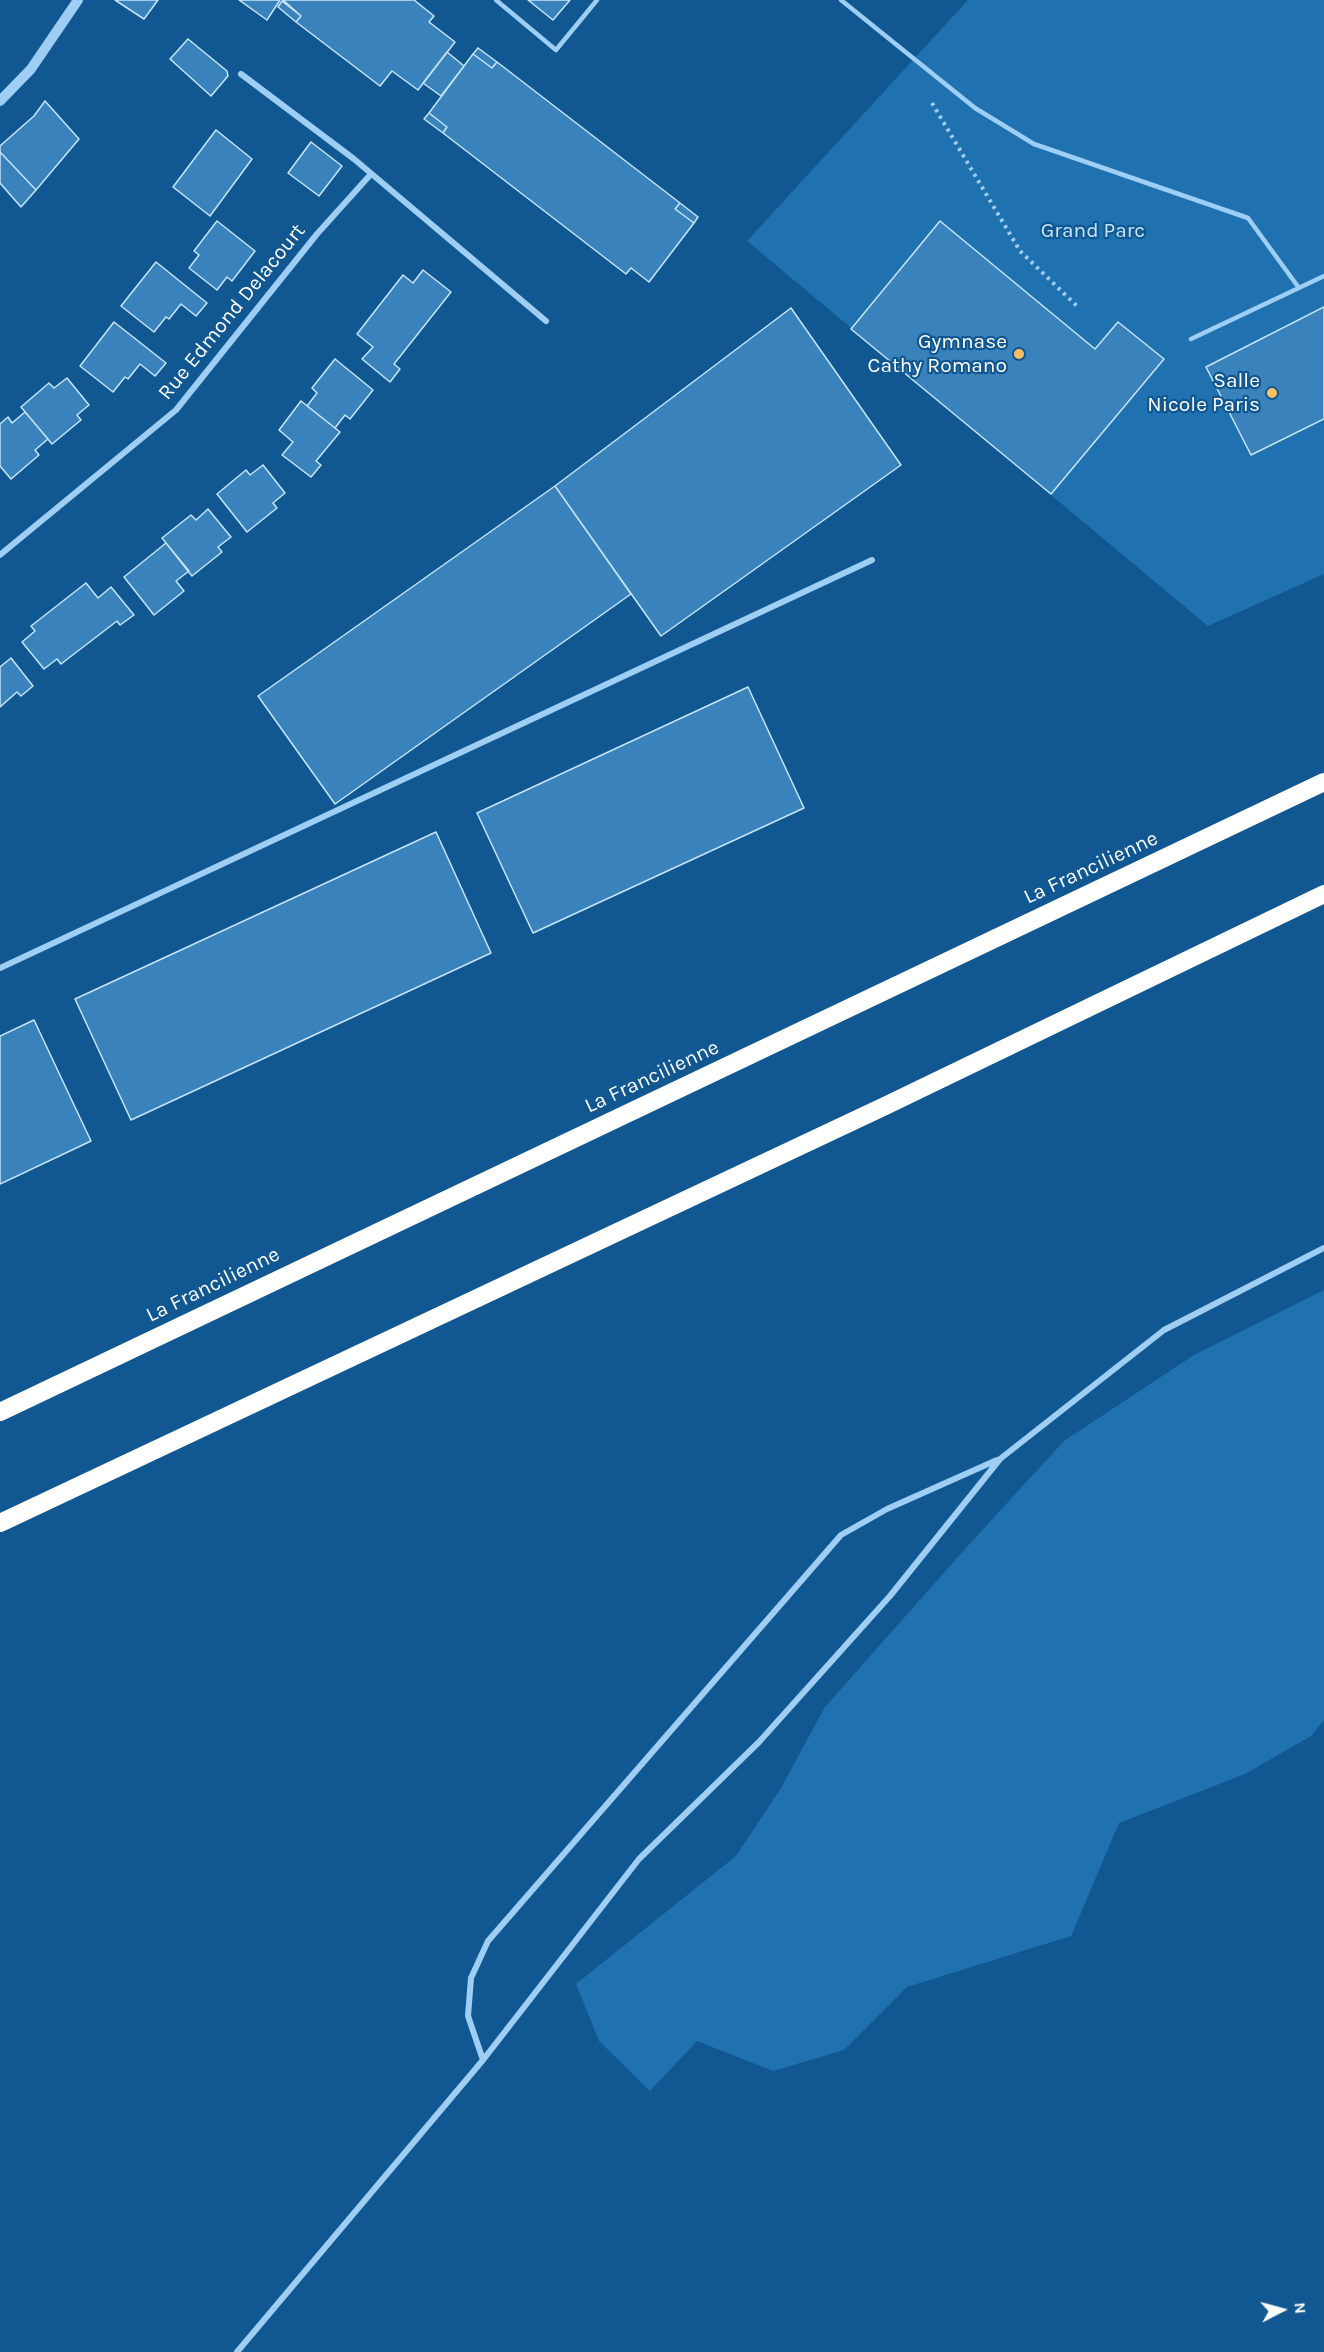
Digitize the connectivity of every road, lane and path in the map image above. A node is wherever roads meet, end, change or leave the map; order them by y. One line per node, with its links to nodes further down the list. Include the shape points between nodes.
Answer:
1 (78, 0): 7 (street, via 31,69)
2 (496, 0): 3 (lane, via 556,50)
3 (597, 0)
4 (842, 0): 10 (lane, via 975,108 1034,144 1248,218)
5 (241, 74): 8 (street)
6 (927, 97): 11 (path, via 1020,251)
7 (0, 101)
8 (370, 174): 12 (street); 14 (street, Rue Edmond Delacourt, via 316,234 176,410)
9 (1324, 276): 10 (lane)
10 (1299, 288): 13 (lane)
11 (1079, 308)
12 (546, 321)
13 (1191, 339)
14 (0, 555)
15 (872, 560): 18 (street)
16 (1324, 782): 20 (highway, La Francilienne)
17 (1324, 894): 22 (highway, via 885,1106)
18 (0, 968)
19 (1324, 1248): 21 (street, via 1164,1330)
20 (0, 1412)
21 (1000, 1459): 23 (street, via 890,1596 759,1742 639,1859); 23 (street, via 887,1509 841,1535 488,1941 471,1978 468,2016)
22 (0, 1523)
23 (483, 2060): 24 (street)
24 (237, 2352)

